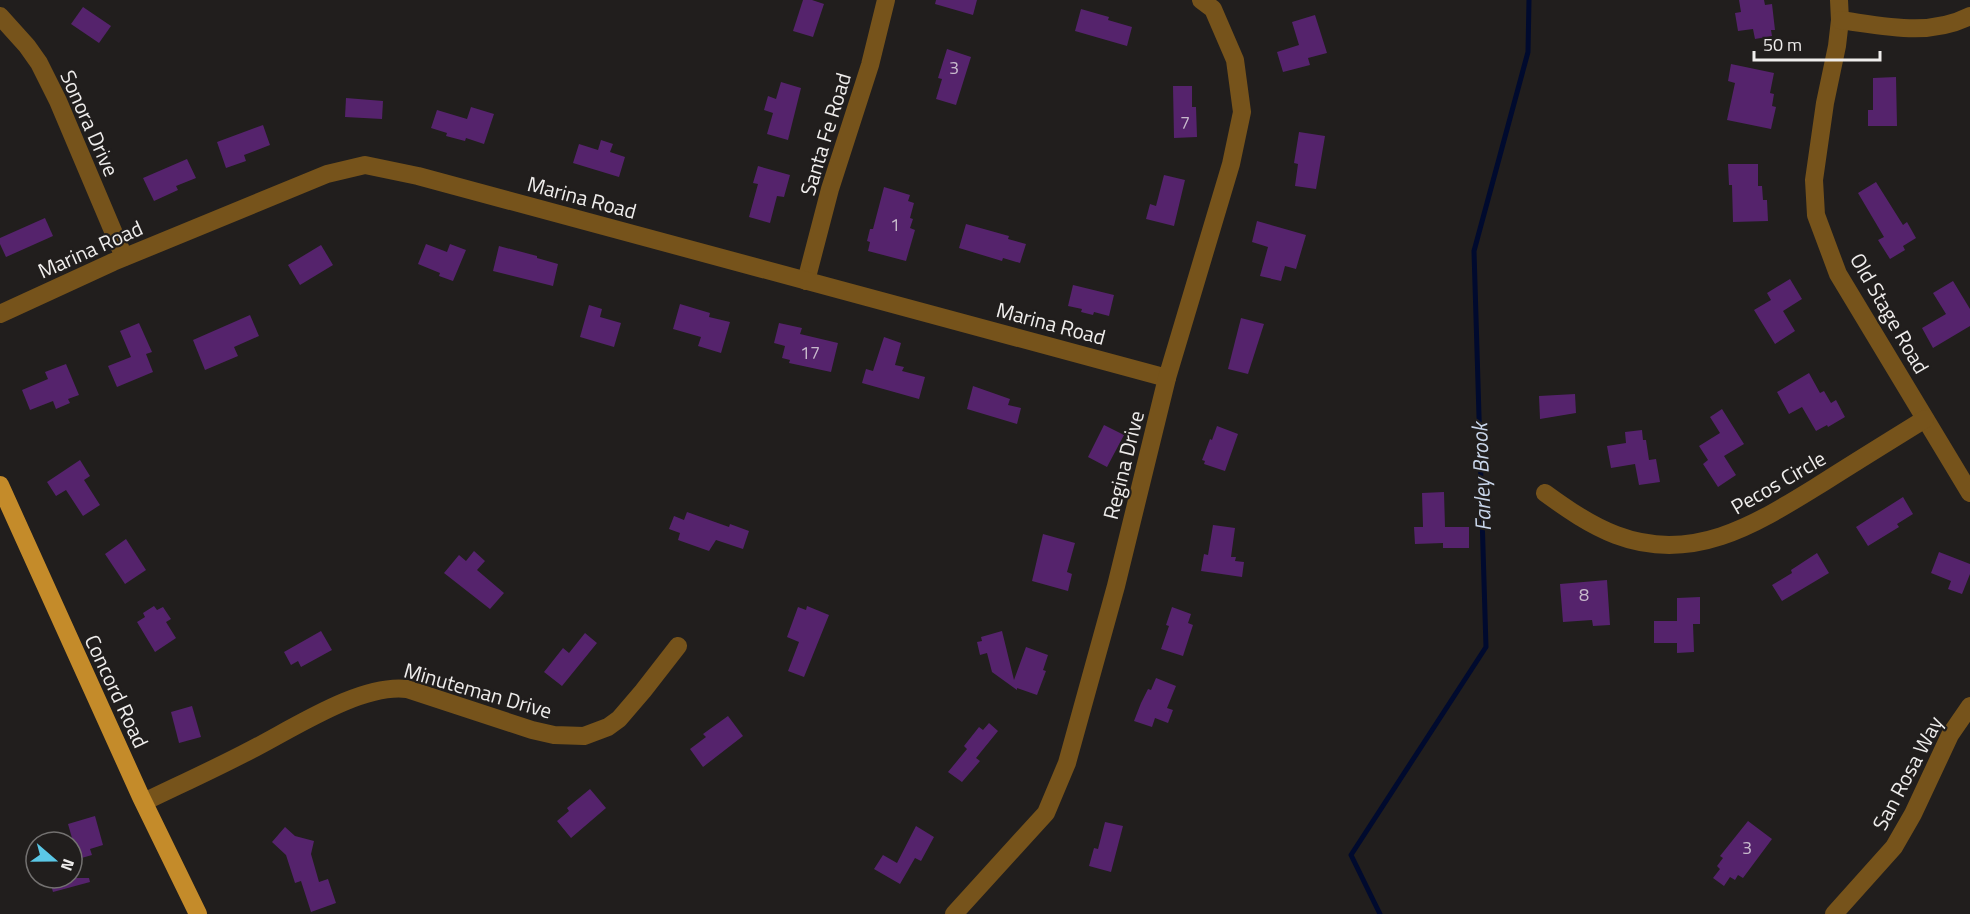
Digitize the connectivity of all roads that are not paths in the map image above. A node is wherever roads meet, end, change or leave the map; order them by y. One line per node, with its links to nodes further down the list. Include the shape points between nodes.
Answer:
1 (886, 0): 8 (street, Santa Fe Road)
2 (1201, 0): 10 (street, Regina Drive, via 1213,9 1235,60 1242,112 1231,164)
3 (1839, 0): 6 (street, Old Stage Road)
4 (0, 16): 7 (street, Sonora Drive, via 39,63)
5 (1970, 16): 6 (street, via 1947,24 1906,29)
6 (1840, 20): 11 (street, Old Stage Road, via 1814,180 1816,215 1838,274)
7 (124, 257): 8 (street, Marina Road, via 327,174 365,165); 9 (street, Marina Road)
8 (806, 280): 10 (street, Marina Road)
9 (0, 314)
10 (1167, 378): 19 (street, Regina Drive, via 1067,763 1046,813)
11 (1925, 419): 13 (street, Pecos Circle, via 1764,519 1735,533 1704,541 1674,545 1616,535 1579,517); 14 (street, Old Stage Road)
12 (0, 485): 17 (main road, Concord Road)
13 (1545, 493)
14 (1970, 493)
15 (678, 646): 17 (street, Minuteman Drive, via 608,728 584,736 532,730 393,687 341,703)
16 (1970, 706): 20 (street, San Rosa Way, via 1950,735 1894,846)
17 (144, 802): 18 (main road, Concord Road)
18 (198, 914)
19 (954, 914)
20 (1834, 914)

